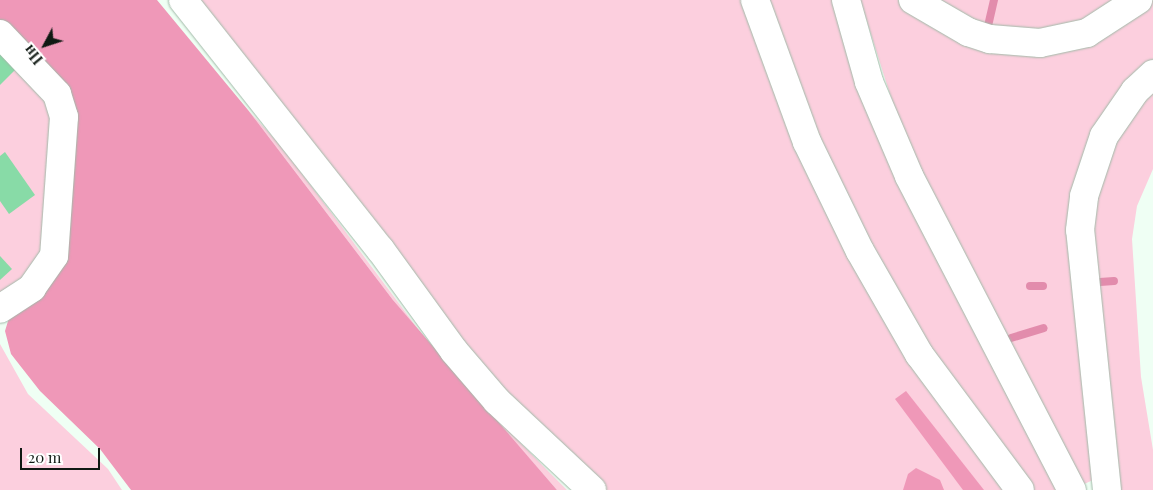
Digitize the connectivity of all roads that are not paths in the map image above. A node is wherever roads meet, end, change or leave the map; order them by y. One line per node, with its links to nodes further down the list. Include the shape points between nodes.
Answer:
1 (182, 0): 9 (main road, via 368,234 454,351 497,401)
2 (754, 0): 10 (main road, via 807,142 860,251 919,354)
3 (846, 0): 11 (main road, via 869,82 901,160)
4 (913, 0): 5 (main road, via 968,32 990,39 1040,43 1087,33)
5 (1138, 0)
6 (0, 34): 8 (main road, via 56,94 64,117 54,256 32,288)
7 (1153, 74): 12 (main road, via 1135,91 1104,136 1084,196 1080,230)
8 (0, 309)
9 (592, 490)
10 (1020, 490)
11 (1072, 490)
12 (1107, 490)

